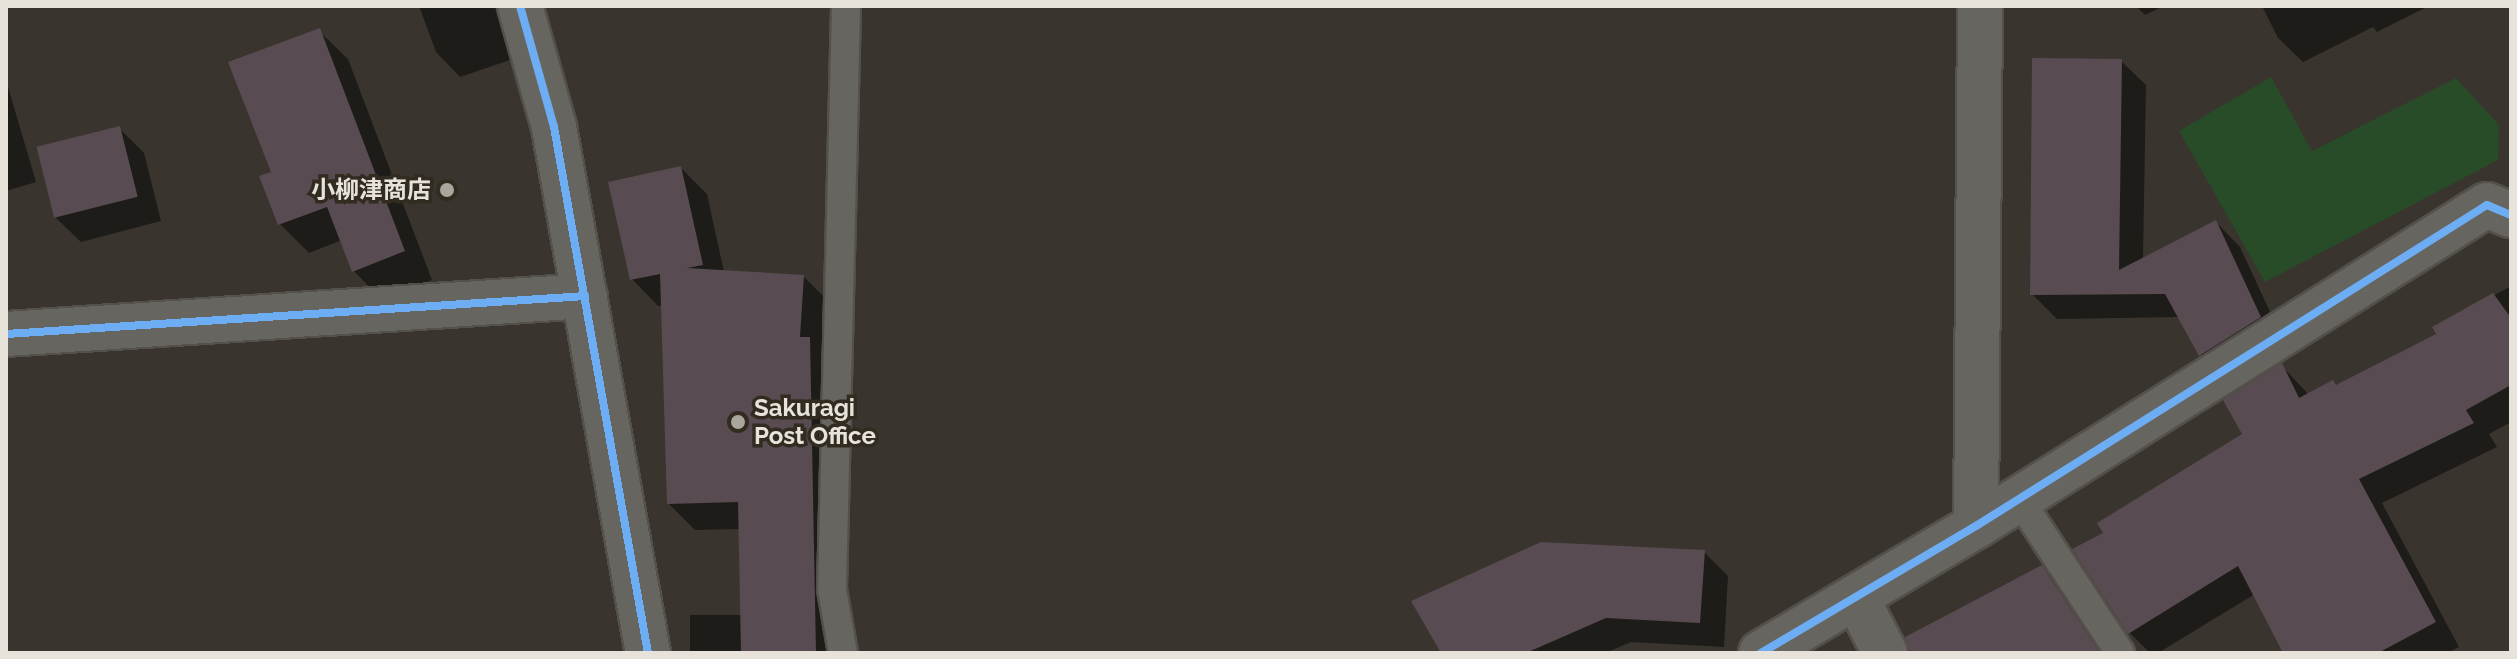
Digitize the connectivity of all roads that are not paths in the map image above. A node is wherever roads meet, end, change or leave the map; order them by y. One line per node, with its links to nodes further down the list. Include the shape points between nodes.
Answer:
1 (520, 6): 5 (street, via 554,127)
2 (846, 6): 11 (lane, via 832,589)
3 (1980, 6): 8 (street)
4 (2511, 215): 7 (street, via 2487,205)
5 (585, 296): 6 (street); 10 (street)
6 (6, 334)
7 (2019, 499): 8 (street); 14 (lane)
8 (1976, 526): 9 (street)
9 (1856, 597): 12 (street); 13 (street)
10 (648, 653)
11 (843, 653)
12 (1761, 653)
13 (1885, 653)
14 (2120, 653)

